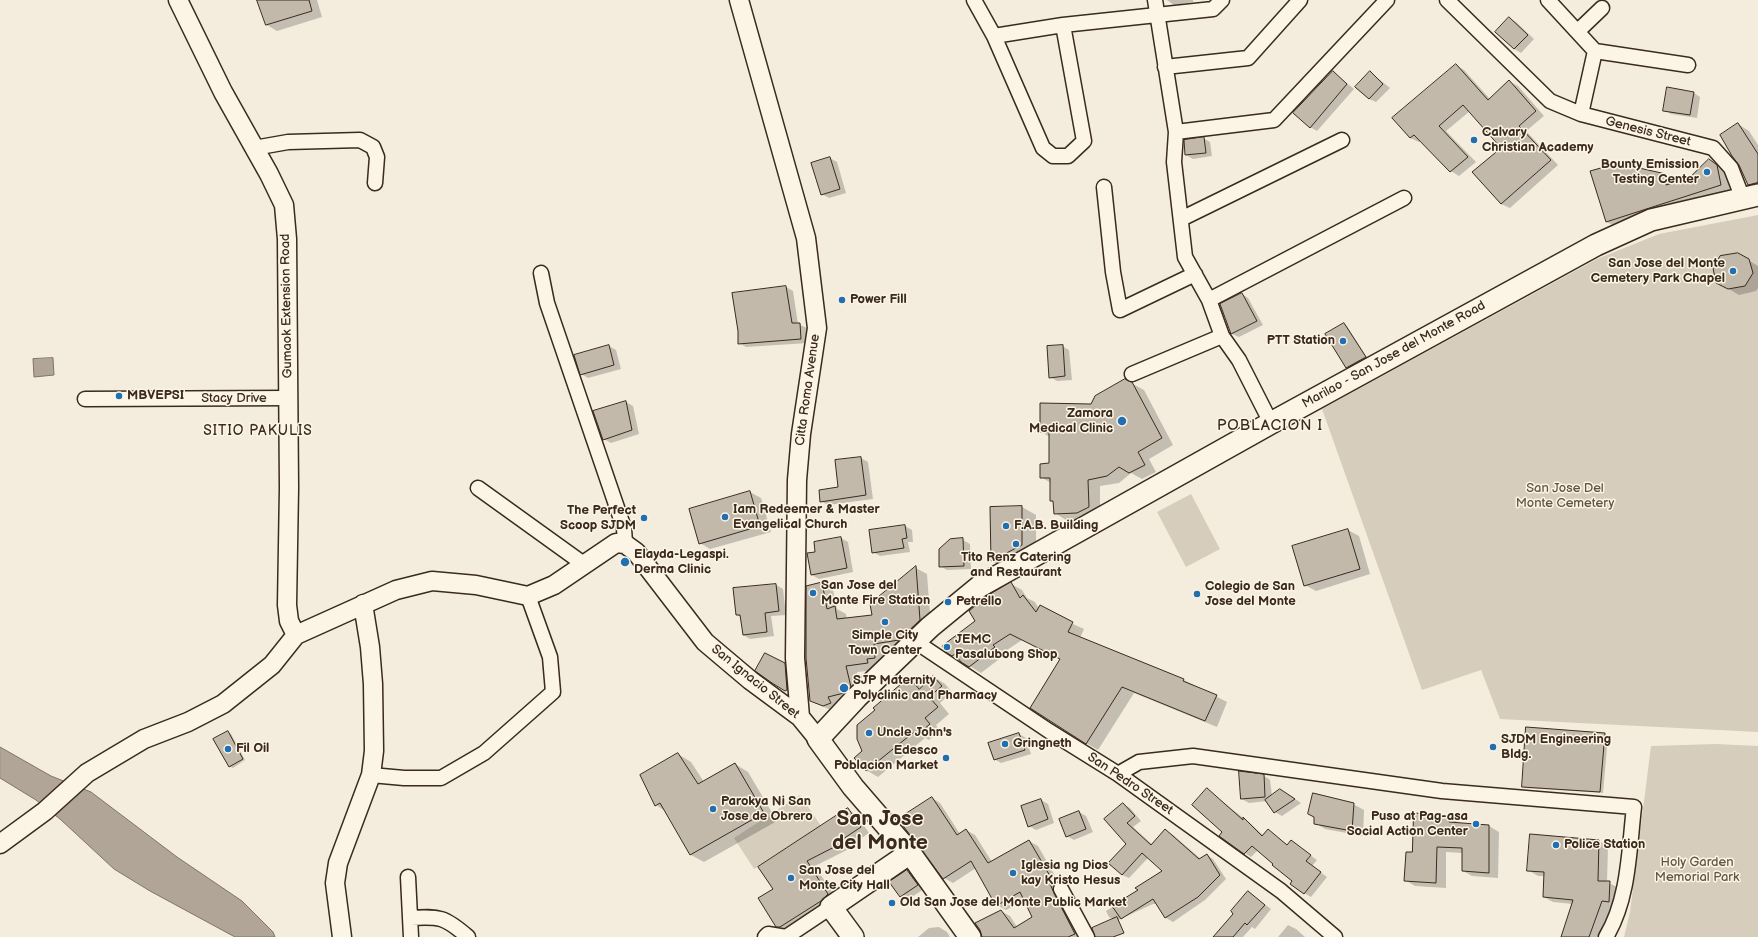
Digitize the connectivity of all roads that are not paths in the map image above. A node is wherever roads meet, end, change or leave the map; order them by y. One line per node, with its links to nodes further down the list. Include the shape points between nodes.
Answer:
1 (178, 0): 21 (street, Gumaok Extension Road)
2 (739, 0): 42 (street, Citta Roma Avenue, via 806,238 817,328 800,434 797,480 795,658)
3 (974, 0): 14 (street)
4 (1154, 0): 11 (street)
5 (1222, 0): 11 (street, via 1213,9)
6 (1300, 0): 17 (street, via 1248,58)
7 (1387, 0): 19 (street, via 1274,120)
8 (1447, 0): 18 (street, Genesis Street, via 1550,101)
9 (1548, 0): 13 (street)
10 (1602, 8): 13 (street)
11 (1157, 16): 12 (street); 17 (street)
12 (1063, 25): 14 (street); 14 (street, via 1084,141 1068,156 1053,156 1043,148)
13 (1578, 31): 15 (street)
14 (994, 36)
15 (1596, 51): 16 (street); 18 (street)
16 (1688, 65)
17 (1165, 67): 19 (street)
18 (1581, 114): 24 (street, Genesis Street, via 1713,148 1731,168)
19 (1176, 132): 26 (street, via 1174,162)
20 (1342, 140): 26 (street)
21 (254, 148): 22 (street, via 288,142 360,140 373,147 377,157); 32 (street, Gumaok Extension Road, via 284,205 287,239)
22 (375, 183)
23 (1104, 187): 28 (street, via 1113,272 1120,310)
24 (1750, 197): 34 (main road, Marilao - San Jose del Monte Road, via 1651,220 1596,245)
25 (1404, 198): 29 (street)
26 (1181, 219): 28 (street, via 1185,257)
27 (541, 273): 36 (street, via 547,303 624,528)
28 (1195, 274): 29 (street)
29 (1209, 300): 30 (street)
30 (1222, 336): 31 (street); 34 (street, via 1239,360)
31 (1132, 374)
32 (288, 398): 33 (street, Stacy Drive); 40 (street, Gumaok Extension Road, via 287,605 289,621)
33 (85, 399)
34 (1271, 423): 41 (main road, Marilao - San Jose del Monte Road, via 980,586 930,627)
35 (478, 488): 37 (street)
36 (625, 544): 37 (street, via 616,543); 42 (street, San Ignacio Street, via 636,552 705,642)
37 (585, 565): 38 (street, via 554,585)
38 (528, 596): 39 (street, via 476,584 432,581 396,590); 45 (street, via 550,657 553,692 484,753 441,778)
39 (363, 604): 40 (street); 45 (street, via 373,684 374,751)
40 (296, 635): 46 (street, via 272,665 223,704 188,722 144,739 87,773 45,811)
41 (916, 642): 43 (main road, Marilao - San Jose del Monte Road, via 857,697); 44 (street, San Pedro Street, via 1049,732)
42 (800, 717): 43 (street, San Ignacio Street)
43 (818, 739): 47 (main road, San Ignacio Street, via 853,787)
44 (1118, 774): 60 (street, San Pedro Street, via 1281,891); 61 (street, via 1139,762 1193,756 1442,791 1634,807 1628,865 1620,904)
45 (371, 776): 52 (street, via 338,863 335,883)
46 (0, 844)
47 (910, 854): 50 (main road); 58 (main road, San Ignacio Street)
48 (408, 877): 51 (street)
49 (1061, 889): 59 (street)
50 (830, 907): 56 (street); 57 (main road)
51 (410, 918): 53 (street); 54 (street, via 439,917 452,922)
52 (342, 937)
53 (411, 937)
54 (468, 937)
55 (765, 937): 56 (street, via 768,934)
56 (786, 937)
57 (853, 937)
58 (970, 937)
59 (1087, 937)
60 (1335, 937)
61 (1606, 937)

